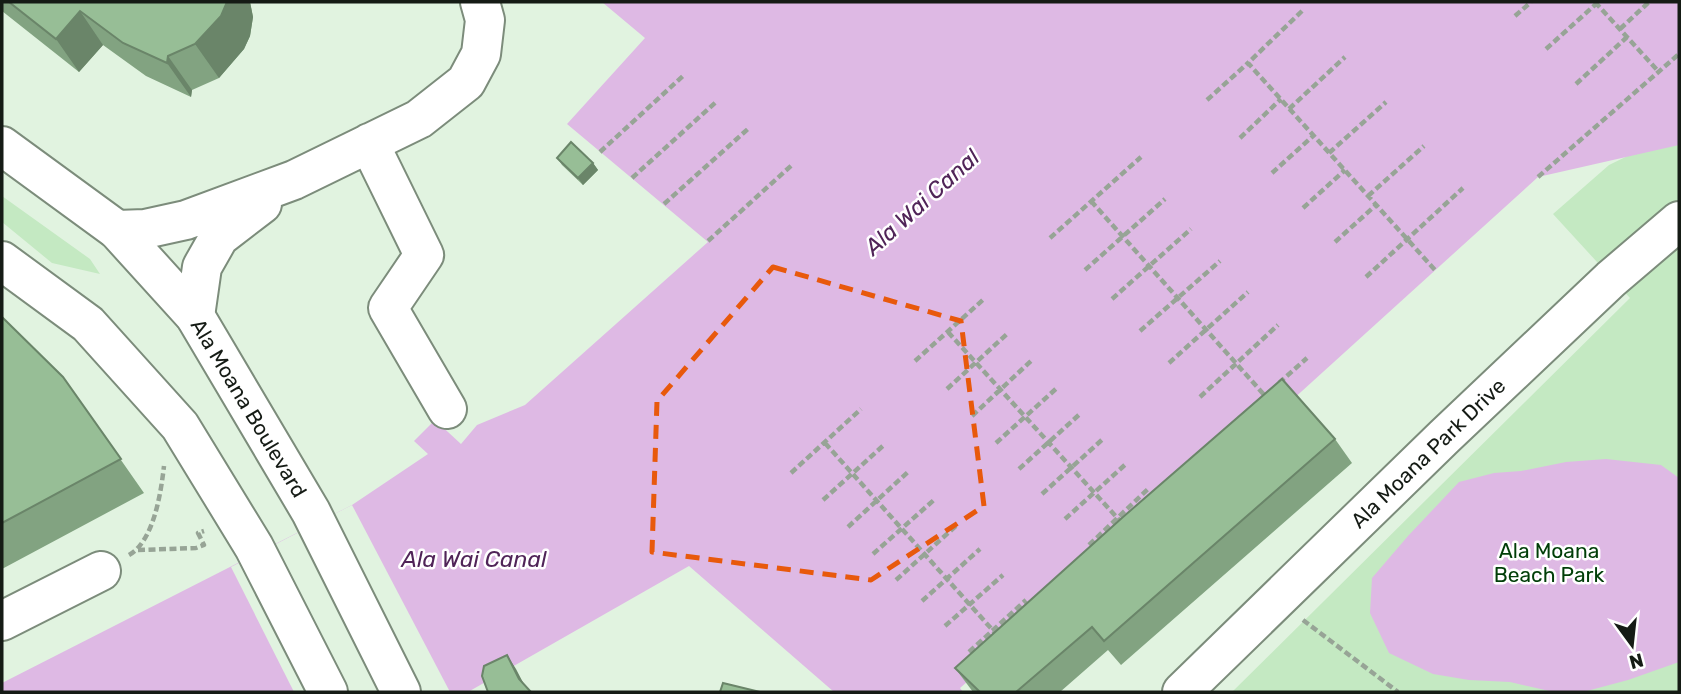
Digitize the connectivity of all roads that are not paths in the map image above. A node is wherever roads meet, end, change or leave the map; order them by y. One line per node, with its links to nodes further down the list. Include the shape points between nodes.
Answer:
1 (480, 2): 2 (main road, via 485,14 484,41 466,82 419,119)
2 (369, 143): 4 (main road); 9 (main road, via 424,255 388,308)
3 (2, 146): 6 (main road, Ala Moana Boulevard)
4 (294, 180): 6 (main road, via 186,220); 8 (main road, via 219,237 202,267)
5 (1679, 221): 14 (main road, Ala Moana Park Drive, via 1611,278)
6 (117, 230): 8 (main road, Ala Moana Boulevard)
7 (2, 261): 12 (main road, via 89,324 180,426 254,547)
8 (195, 316): 13 (main road, Ala Moana Boulevard, via 311,512)
9 (447, 409)
10 (101, 571): 11 (main road)
11 (2, 621)
12 (328, 692)
13 (401, 692)
14 (1182, 692)

